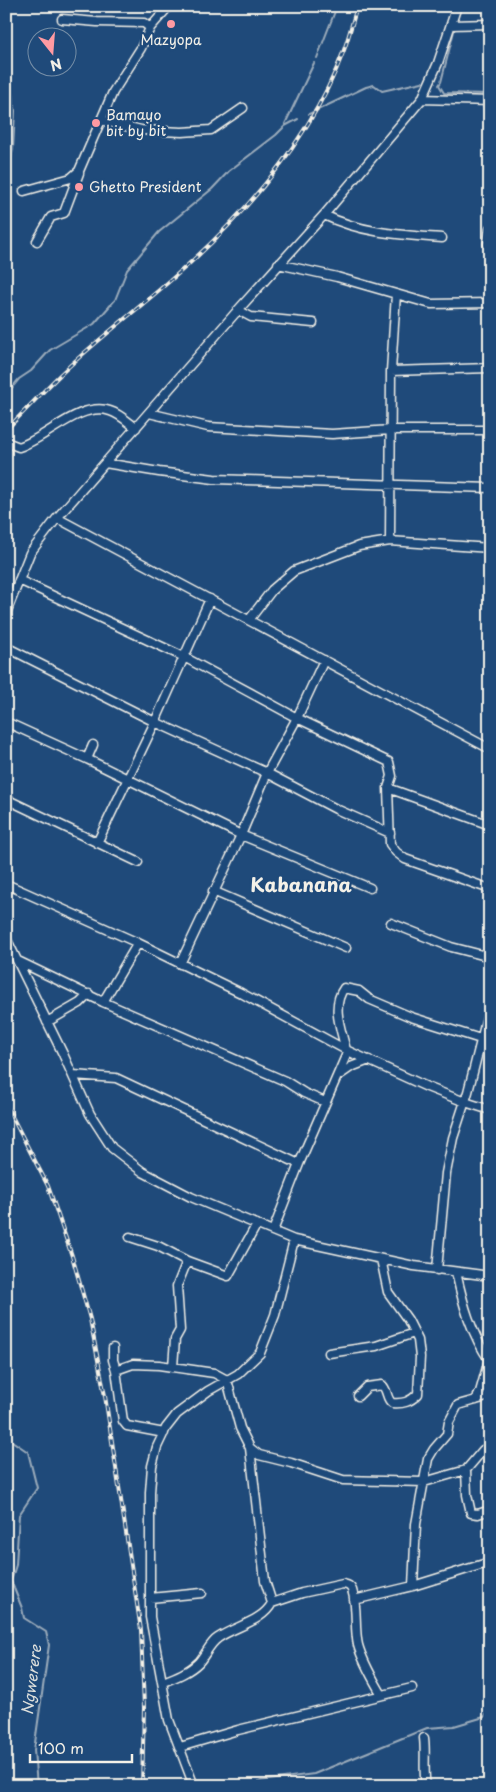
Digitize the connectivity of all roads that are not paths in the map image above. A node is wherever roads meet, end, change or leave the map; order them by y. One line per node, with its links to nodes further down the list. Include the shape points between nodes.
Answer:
1 (169, 6): 6 (street)
2 (457, 6): 5 (street)
3 (62, 19): 6 (street, via 144,23)
4 (490, 24): 5 (street)
5 (451, 25): 7 (street)
6 (150, 28): 10 (street, via 113,92)
7 (422, 98): 8 (street); 13 (street)
8 (490, 100)
9 (243, 108): 10 (street, via 211,130 140,130)
10 (101, 120): 11 (street)
11 (79, 171): 12 (street, via 71,178); 16 (street, via 64,213 51,217)
12 (24, 191)
13 (324, 215): 15 (street, via 364,229); 18 (street)
14 (490, 228): 17 (street)
15 (442, 238)
16 (37, 241)
17 (488, 244)
18 (278, 264): 19 (street); 21 (street)
19 (396, 294): 20 (street, via 431,304); 24 (street)
20 (490, 303)
21 (238, 310): 22 (street, via 251,317); 25 (street)
22 (313, 323)
23 (490, 368): 24 (street)
24 (391, 371): 27 (street)
25 (149, 413): 26 (street); 27 (street, via 208,427 332,434)
26 (136, 428): 29 (street, via 110,411 95,409 83,412 30,444 19,447); 30 (street)
27 (391, 430): 28 (street); 31 (street)
28 (490, 430)
29 (6, 442)
30 (105, 463): 31 (street, via 214,479); 33 (street)
31 (390, 484): 32 (street); 34 (street)
32 (490, 488)
33 (57, 518): 36 (street, via 30,553); 37 (street)
34 (390, 542): 35 (street); 39 (street, via 359,546 294,571 272,590)
35 (490, 548)
36 (19, 580): 38 (street); 41 (street)
37 (210, 599): 39 (street); 41 (street)
38 (6, 613)
39 (248, 620): 42 (street)
40 (6, 647): 45 (street)
41 (184, 657): 43 (street); 45 (street)
42 (324, 660): 43 (street); 47 (street)
43 (297, 718): 49 (street); 51 (street, via 389,762 392,776)
44 (6, 722): 48 (street)
45 (154, 722): 49 (street); 50 (street)
46 (93, 745): 48 (street)
47 (490, 749)
48 (87, 759): 50 (street)
49 (267, 773): 54 (street, via 336,809); 55 (street)
50 (127, 779): 55 (street); 56 (street)
51 (388, 788): 53 (street); 54 (street)
52 (6, 799): 56 (street)
53 (490, 825)
54 (390, 832): 60 (street, via 390,844 405,859)
55 (241, 835): 59 (street); 61 (street)
56 (97, 843): 57 (street)
57 (138, 862)
58 (6, 884): 64 (street)
59 (370, 888)
60 (490, 890)
61 (214, 891): 65 (street); 68 (street)
62 (391, 924): 66 (street, via 452,947)
63 (6, 938): 67 (street)
64 (138, 943): 68 (street); 70 (street)
65 (346, 948)
66 (490, 957)
67 (18, 961): 69 (street); 72 (street)
68 (180, 964): 74 (street)
69 (89, 994): 70 (street); 72 (street)
70 (103, 1002): 78 (street, via 285,1081)
71 (490, 1005): 73 (street)
72 (47, 1022): 76 (street)
73 (486, 1041): 74 (street, via 411,1017 369,1000 359,991 344,988 337,1005); 79 (street)
74 (347, 1050): 75 (street); 77 (street)
75 (370, 1060): 77 (street); 79 (street)
76 (73, 1075): 81 (street, via 116,1078); 82 (street, via 90,1114 112,1148 124,1159 155,1180)
77 (338, 1076): 78 (street)
78 (325, 1102): 81 (street)
79 (465, 1102): 80 (street); 88 (street, via 446,1173)
80 (490, 1110)
81 (299, 1164): 83 (street)
82 (257, 1224): 83 (street); 87 (street, via 228,1276)
83 (273, 1231): 85 (street)
84 (130, 1236): 87 (street)
85 (294, 1240): 86 (street); 97 (street, via 276,1315 260,1353)
86 (381, 1259): 88 (street); 91 (street, via 388,1292)
87 (187, 1261): 95 (street, via 176,1286 180,1330 175,1339)
88 (437, 1270): 89 (street)
89 (456, 1272): 90 (street); 94 (street, via 471,1328)
90 (490, 1276)
91 (414, 1333): 93 (street, via 376,1346); 98 (street, via 420,1347 418,1394 404,1403 392,1403 382,1385 367,1387)
92 (113, 1348): 96 (street)
93 (330, 1353)
94 (489, 1360): 100 (street)
95 (173, 1367): 96 (street, via 133,1364); 97 (street, via 214,1373)
96 (116, 1370): 101 (street, via 123,1421 127,1426)
97 (227, 1380): 101 (street, via 177,1414); 103 (street, via 240,1428)
98 (358, 1396)
99 (490, 1396): 100 (street)
100 (476, 1400): 105 (street, via 455,1408 448,1434 428,1459)
101 (164, 1433): 110 (street, via 152,1466)
102 (490, 1446): 104 (street)
103 (250, 1448): 105 (street, via 259,1455 343,1480); 112 (street, via 265,1582)
104 (466, 1470): 105 (street); 106 (street, via 471,1513)
105 (424, 1482): 108 (street, via 415,1531)
106 (490, 1510)
107 (490, 1562): 108 (street)
108 (413, 1586): 111 (street)
109 (202, 1593): 110 (street)
110 (150, 1598): 113 (street, via 150,1617)
111 (354, 1600): 112 (street, via 352,1589 343,1584); 115 (street, via 358,1644 365,1665)
112 (272, 1603): 113 (street, via 256,1619 216,1638 199,1662 182,1675)
113 (163, 1682): 117 (street, via 169,1720)
114 (412, 1688): 115 (street)
115 (382, 1695): 117 (street)
116 (424, 1738): 119 (street)
117 (180, 1747): 118 (street)
118 (194, 1786)
119 (426, 1786)

